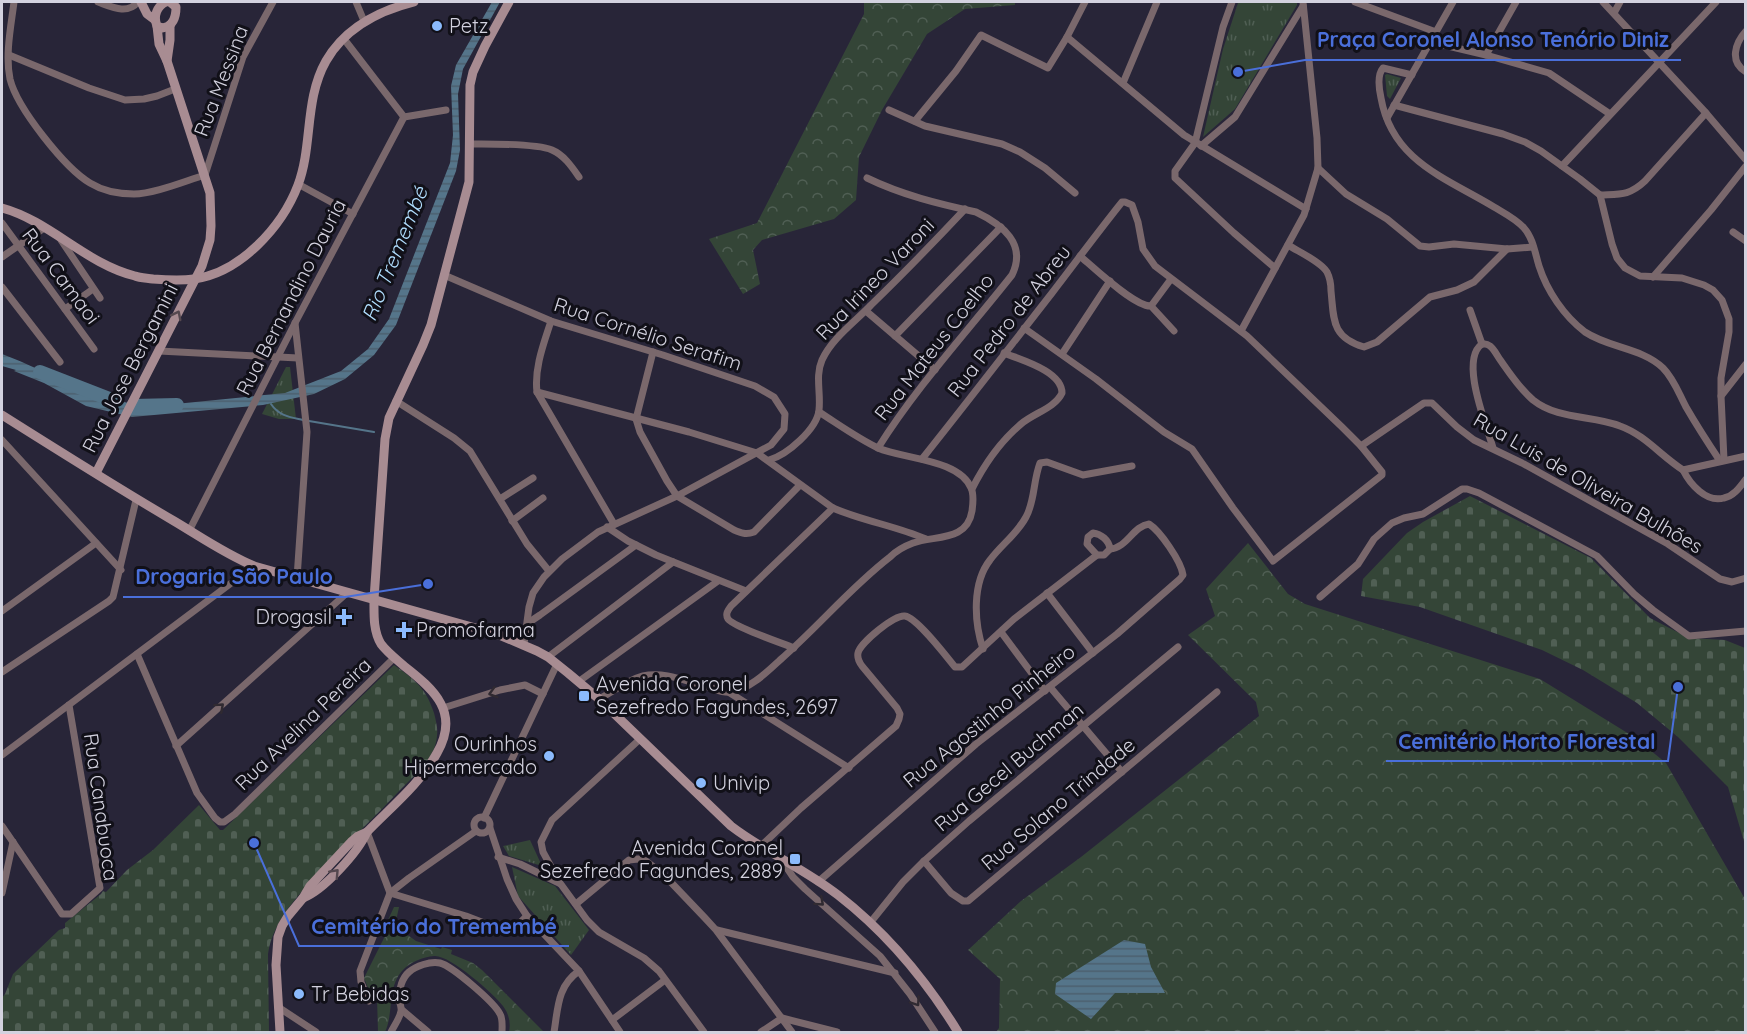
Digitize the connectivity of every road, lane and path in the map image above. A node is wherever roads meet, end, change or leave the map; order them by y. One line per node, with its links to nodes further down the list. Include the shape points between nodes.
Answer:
1 (14, 2): 29 (street)
2 (98, 2): 3 (street, via 128,9)
3 (140, 2): 22 (main road)
4 (273, 2): 51 (street, Rua Messina, via 243,57)
5 (356, 2): 21 (street)
6 (414, 2): 18 (main road)
7 (509, 2): 45 (main road, via 473,72)
8 (1085, 2): 26 (street)
9 (1156, 2): 35 (street)
10 (1232, 2): 46 (street)
11 (1355, 2): 24 (street)
12 (1453, 2): 24 (street)
13 (1516, 2): 30 (street)
14 (1603, 2): 20 (street)
15 (1620, 2): 20 (street)
16 (1716, 2): 32 (street)
17 (169, 3): 22 (main road, via 157,10); 23 (main road, via 175,17)
18 (393, 4): 21 (main road)
19 (1303, 4): 46 (street, via 1235,117); 50 (street)
20 (1614, 13): 32 (street)
21 (364, 21): 27 (main road)
22 (156, 22): 23 (main road, via 162,28); 31 (main road, Rua Jose Bergamini, via 159,44)
23 (170, 25): 31 (main road)
24 (1436, 32): 28 (street)
25 (1746, 32): 33 (street, via 1737,43 1735,54 1739,67)
26 (1067, 37): 35 (street); 44 (street, via 1048,68 981,35)
27 (344, 39): 42 (street); 54 (main road, via 327,59 316,84)
28 (1431, 42): 30 (street); 34 (street)
29 (9, 55): 36 (street, via 125,100 144,99); 51 (street, via 9,76 21,105 51,144 90,183 102,189 136,194)
30 (1486, 55): 41 (street, via 1549,73)
31 (167, 61): 36 (main road, Rua Jose Bergamini)
32 (1659, 62): 40 (street); 41 (street)
33 (1746, 72)
34 (1412, 75): 37 (street); 43 (street, via 1381,69 1379,87)
35 (1123, 83): 46 (street)
36 (175, 89): 51 (main road, Rua Jose Bergamini)
37 (1394, 105): 43 (street); 48 (street, via 1516,138)
38 (446, 110): 42 (street)
39 (889, 110): 44 (street)
40 (1706, 113): 47 (street); 56 (street, via 1636,190)
41 (1610, 114): 48 (street)
42 (404, 117): 60 (street, Rua Bernandino Dauria)
43 (1387, 118): 69 (street, via 1396,139 1411,157 1518,222)
44 (915, 121): 55 (street, via 1002,144 1045,168)
45 (470, 144): 52 (street, via 550,149 565,159); 74 (main road, via 467,195)
46 (1198, 144): 59 (street); 73 (street, via 1175,171 1175,178)
47 (1746, 160)
48 (1562, 166): 56 (street)
49 (1746, 166): 75 (street)
50 (1318, 168): 59 (street); 70 (street, via 1346,194 1387,219 1420,246 1454,244)
51 (205, 174): 76 (main road, Rua Jose Bergamini, via 210,193 211,233)
52 (579, 177)
53 (867, 178): 58 (street, via 913,196)
54 (298, 184): 60 (street); 76 (main road, via 276,225 248,254)
55 (1075, 193)
56 (1600, 195): 75 (street, via 1617,258 1635,275)
57 (2, 208): 63 (main road)
58 (965, 209): 62 (street); 85 (street, Rua Irineo Varoni)
59 (1306, 209): 67 (street)
60 (353, 214): 87 (street, Rua Bernandino Dauria)
61 (2, 224): 68 (street, Rua Camaoi)
62 (1001, 227): 91 (street); 102 (street, Rua Mateus Coelho, via 1017,250 1016,267)
63 (45, 228): 65 (main road); 68 (street)
64 (1733, 232): 66 (street)
65 (60, 238): 76 (main road, via 106,266 135,277); 80 (street)
66 (1746, 240)
67 (1288, 245): 70 (street, via 1327,271 1334,324 1341,334 1364,347 1377,342 1430,297 1474,282); 73 (street)
68 (18, 246): 72 (street); 83 (street, Rua Camaoi)
69 (1533, 247): 70 (street); 117 (street, via 1543,276 1567,315 1599,340 1660,365)
70 (1507, 249)
71 (1080, 256): 77 (street, Rua Pedro de Abreu, via 1125,202 1135,212 1148,258); 78 (street); 88 (street, Rua Pedro de Abreu)
72 (2, 257)
73 (1275, 268): 90 (street)
74 (444, 275): 86 (street, Rua Cornélio Serafim); 105 (main road, via 423,345)
75 (1653, 277): 104 (street, via 1694,281 1713,290 1722,300 1730,332 1722,367)
76 (195, 279): 94 (main road, Rua Jose Bergamini, one-way to 76)
77 (1171, 279): 82 (street); 90 (street)
78 (1110, 281): 82 (street, via 1134,300); 97 (street)
79 (2, 287): 99 (street)
80 (93, 289): 81 (street); 83 (street)
81 (100, 298)
82 (1151, 306): 89 (street)
83 (65, 309): 93 (street, Rua Camaoi)
84 (1470, 310): 92 (street)
85 (866, 311): 91 (street); 106 (street, Rua Irineo Varoni, via 837,339 822,361)
86 (551, 321): 95 (street, Rua Cornélio Serafim); 103 (street, via 537,370)
87 (295, 323): 98 (street, Rua Bernandino Dauria); 100 (street)
88 (1024, 328): 96 (street, Rua Pedro de Abreu); 97 (street)
89 (1174, 331)
90 (1241, 331): 110 (street)
91 (895, 336): 102 (street)
92 (1482, 344): 112 (street, via 1474,356 1474,380); 119 (street, via 1493,349 1534,401 1560,413 1628,429)
93 (94, 349)
94 (159, 351): 98 (street); 120 (main road, Rua Jose Bergamini)
95 (653, 352): 108 (street); 113 (street, Rua Cornélio Serafim, via 755,386 774,397 785,414 784,429 771,445)
96 (1004, 353): 115 (street, Rua Pedro de Abreu); 124 (street, via 1052,375 1062,393 1058,401 1011,434 988,461)
97 (1062, 354): 110 (street, via 1192,449 1273,561 1381,477 1382,472)
98 (277, 358): 100 (street); 132 (street, Rua Bernandino Dauria)
99 (60, 362)
100 (298, 362): 142 (street, via 307,432)
101 (1746, 364): 104 (street)
102 (935, 370): 111 (street, Rua Mateus Coelho)
103 (537, 392): 108 (street); 131 (street)
104 (1721, 396): 117 (street)
105 (396, 401): 127 (street, via 464,445); 149 (main road, via 384,448)
106 (819, 412): 111 (street); 116 (street, via 812,427 791,449)
107 (2, 416): 120 (main road)
108 (636, 419): 113 (street); 125 (street)
109 (2, 440): 134 (street)
110 (1361, 446): 112 (street, Rua Luis de Oliveira Bulhões, via 1430,402 1466,435)
111 (879, 448): 115 (street)
112 (1493, 448): 143 (street, Rua Luis de Oliveira Bulhões, via 1668,544 1720,579 1732,582)
113 (757, 453): 116 (street); 125 (street, Rua Cornélio Serafim)
114 (1746, 456): 117 (street)
115 (922, 459): 124 (street, via 957,472)
116 (769, 460): 123 (street)
117 (1722, 460): 119 (street)
118 (1132, 466): 157 (street, via 1083,475 1047,462 1040,464 1027,515 990,559 980,580 977,628)
119 (1683, 470): 122 (street, via 1696,489 1721,499 1733,494)
120 (96, 473): 128 (main road)
121 (533, 478): 127 (street)
122 (1746, 479)
123 (800, 485): 125 (street, via 748,534 734,530); 129 (street)
124 (972, 489): 133 (street, via 972,510 966,525 948,536)
125 (677, 496): 131 (street, Rua Cornélio Serafim)
126 (543, 498): 130 (street)
127 (500, 499): 130 (street)
128 (136, 500): 132 (main road); 140 (street)
129 (833, 508): 133 (street); 145 (street)
130 (512, 521): 141 (street)
131 (610, 526): 135 (street); 141 (street, Rua Cornélio Serafim, via 571,551)
132 (189, 531): 139 (main road)
133 (926, 539): 156 (street, via 891,555)
134 (96, 543): 140 (street); 150 (street)
135 (636, 545): 138 (street); 151 (street)
136 (1110, 549): 137 (street); 137 (street, via 1107,540 1090,534 1087,544); 158 (street, Rua Agostinho Pinheiro, via 1149,524 1159,533 1183,573)
137 (1097, 555): 147 (street)
138 (673, 562): 144 (street); 160 (street)
139 (254, 566): 142 (main road); 159 (street)
140 (121, 570): 163 (street, via 109,601)
141 (549, 571): 151 (street, Rua Cornélio Serafim, via 531,598)
142 (297, 578): 146 (main road)
143 (1746, 578)
144 (718, 581): 145 (street); 164 (street)
145 (746, 591): 156 (street, via 731,606 727,618)
146 (348, 592): 149 (main road); 174 (street, one-way to 146)
147 (1047, 593): 153 (street); 158 (street)
148 (1320, 597): 152 (street, via 1358,564 1374,539 1392,523 1423,514 1467,489 1597,556 1634,594 1689,636)
149 (374, 599): 154 (main road); 161 (main road, via 376,634)
150 (2, 611)
151 (528, 622): 154 (street, Rua Cornélio Serafim)
152 (1746, 631)
153 (1000, 632): 157 (street); 165 (street)
154 (524, 644): 160 (main road)
155 (1178, 647): 172 (street, Rua Gecel Buchman)
156 (794, 648): 167 (street, via 757,680)
157 (982, 649): 176 (street, via 962,667 955,666 907,616 891,620 864,644 858,659 900,714 896,726)
158 (1093, 653): 165 (street, Rua Agostinho Pinheiro)
159 (137, 654): 170 (street); 174 (street)
160 (548, 657): 162 (main road)
161 (394, 658): 171 (main road, via 427,684); 174 (street, Rua Avelina Pereira, via 224,822 210,813 196,793)
162 (556, 664): 164 (main road); 168 (street)
163 (2, 672)
164 (578, 682): 169 (main road)
165 (1047, 689): 172 (street); 188 (street, Rua Agostinho Pinheiro, via 946,769)
166 (1216, 692): 177 (street, Rua Solano Trindade)
167 (730, 693): 169 (street, via 658,675 634,679); 176 (street)
168 (543, 694): 171 (street, one-way to 171, via 525,685); 178 (street)
169 (599, 699): 173 (main road)
170 (69, 705): 175 (street); 183 (street, Rua Canabuoca, via 99,888 66,915 59,911)
171 (443, 708): 182 (main road, via 446,728 437,753 414,784)
172 (1083, 727): 177 (street); 187 (street, Rua Gecel Buchman)
173 (640, 739): 184 (main road, via 731,826); 189 (street, via 552,820 541,842)
174 (176, 746)
175 (2, 755)
176 (849, 768): 184 (street)
177 (1122, 772): 187 (street, Rua Solano Trindade, via 968,901 951,893)
178 (484, 818): 180 (street); 181 (street, via 475,821)
179 (2, 826): 183 (street)
180 (489, 828): 181 (street, via 484,833); 185 (street)
181 (476, 831): 191 (street)
182 (367, 832): 191 (street); 200 (main road, via 356,851 327,882 303,898 288,916 279,937)
183 (13, 842): 190 (street)
184 (760, 847): 186 (main road)
185 (498, 856): 189 (street); 193 (street)
186 (781, 859): 188 (main road); 197 (street, one-way to 197, via 793,877)
187 (924, 861): 194 (street, Rua Gecel Buchman)
188 (818, 882): 194 (main road)
189 (560, 883): 192 (street)
190 (2, 893)
191 (390, 893): 193 (street, via 505,931); 199 (street, via 360,971)
192 (576, 904): 195 (street, via 629,860 638,859 664,875); 198 (street, via 599,932 644,958)
193 (527, 916): 196 (street)
194 (870, 923): 216 (main road, via 915,969)
195 (716, 930): 197 (street); 202 (street)
196 (579, 971): 203 (street); 209 (street, via 565,983)
197 (895, 973): 215 (street, one-way to 215)
198 (665, 980): 203 (street); 211 (street)
199 (369, 1000)
200 (278, 1007): 204 (main road); 205 (street)
201 (402, 1010): 206 (street); 207 (street); 208 (street, via 399,998 404,979 410,971 437,962 456,972 494,1007 500,1014)
202 (782, 1018): 212 (street); 213 (street); 214 (street)
203 (612, 1020): 210 (street)
204 (280, 1031)
205 (316, 1032)
206 (391, 1032)
207 (428, 1032)
208 (502, 1032)
209 (554, 1032)
210 (620, 1032)
211 (704, 1032)
212 (760, 1032)
213 (792, 1032)
214 (837, 1032)
215 (935, 1032)
216 (958, 1032)

